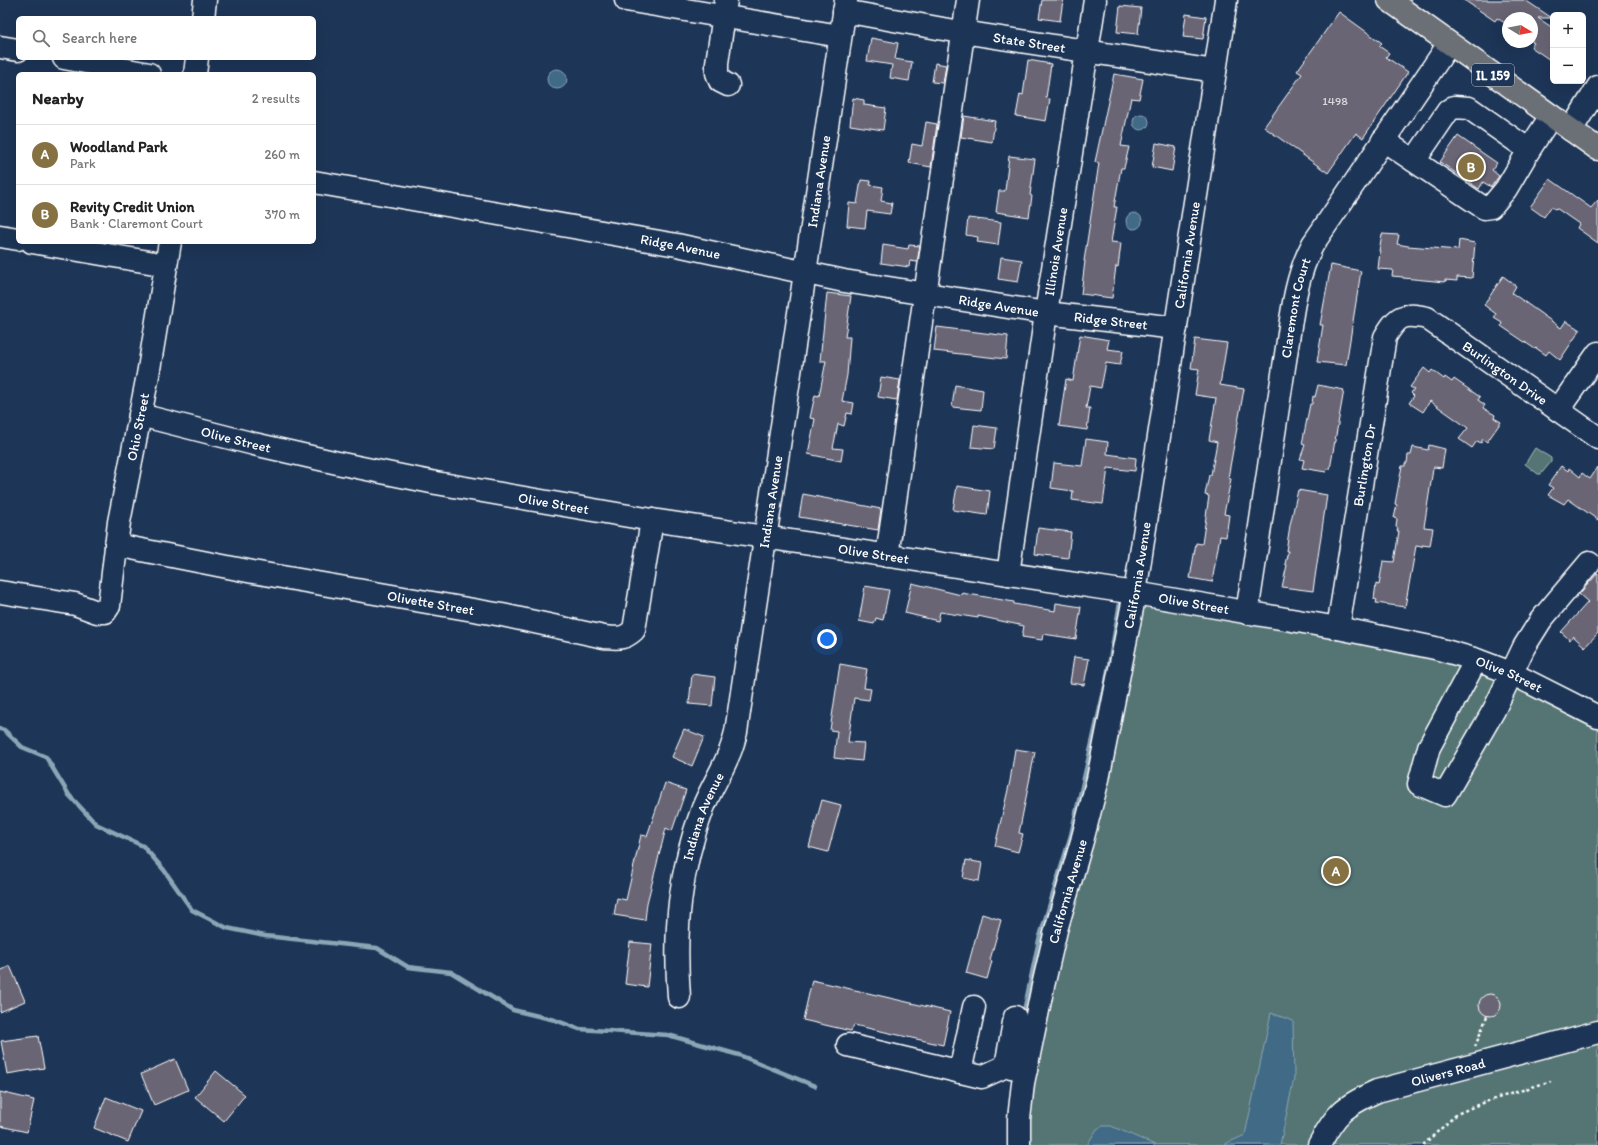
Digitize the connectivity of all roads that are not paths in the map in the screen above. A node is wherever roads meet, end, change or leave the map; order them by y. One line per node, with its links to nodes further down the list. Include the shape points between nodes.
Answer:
1 (205, 0): 9 (street)
2 (626, 0): 8 (street)
3 (968, 0): 10 (street)
4 (1095, 0): 15 (street, Illinois Avenue)
5 (1226, 0): 18 (street, California Avenue)
6 (1389, 0): 12 (main road, IL 159)
7 (845, 5): 10 (street, State Street); 11 (street, Indiana Avenue)
8 (725, 8): 11 (street); 21 (street, via 717,73 720,81)
9 (203, 16)
10 (963, 32): 15 (street, State Street); 36 (street)
11 (840, 36): 35 (street, Indiana Avenue)
12 (1449, 44): 23 (main road, IL 159); 25 (street, Claremont Court)
13 (0, 47): 14 (street)
14 (16, 50)
15 (1088, 50): 18 (street, State Street); 37 (street, Illinois Avenue)
16 (75, 60): 19 (street)
17 (197, 60): 20 (street)
18 (1215, 71): 39 (street, California Avenue)
19 (138, 72)
20 (195, 72)
21 (728, 85)
22 (1598, 87): 24 (street)
23 (1551, 116): 24 (main road, IL 159); 27 (street)
24 (1571, 130): 26 (main road, IL 159)
25 (1383, 140): 28 (street); 52 (street, Claremont Court, via 1313,244 1302,267 1278,402)
26 (1598, 149)
27 (1529, 150): 28 (street, via 1469,108 1454,107 1448,111); 28 (street, via 1506,190 1491,207 1484,208)
28 (1414, 161)
29 (316, 182): 35 (street, Ridge Avenue, via 677,245)
30 (0, 236): 31 (street)
31 (16, 239)
32 (44, 244): 34 (street)
33 (170, 244): 34 (street, Ohio Street)
34 (166, 265): 42 (street, Ohio Street)
35 (805, 272): 36 (street, Ridge Avenue); 45 (street, Indiana Avenue)
36 (924, 294): 37 (street, Ridge Avenue); 47 (street)
37 (1046, 313): 39 (street, Ridge Street); 49 (street, Illinois Avenue)
38 (1410, 315): 41 (street, Burlington Drive, via 1428,318); 53 (street, Burlington Dr, via 1394,322 1385,337)
39 (1176, 328): 51 (street, California Avenue)
40 (1598, 353): 41 (street)
41 (1558, 410): 43 (street, Burlington Drive)
42 (140, 414): 44 (street, Olive Street, via 342,464); 46 (street, Ohio Street)
43 (1598, 438)
44 (652, 520): 45 (street, Olive Street); 46 (street, Olivette Street, via 634,630 622,638 604,637 502,615 253,572)
45 (766, 538): 47 (street, Olive Street); 57 (street, Indiana Avenue, via 736,732 729,755 703,808 690,846 682,886 676,954)
46 (116, 545): 50 (street, Ohio Street, via 109,606 105,612 97,612 75,604)
47 (887, 556): 49 (street, Olive Street)
48 (1589, 564): 55 (street, via 1541,620)
49 (1008, 574): 51 (street, Olive Street)
50 (0, 592)
51 (1135, 593): 52 (street, Olive Street); 62 (street, California Avenue, via 1098,779 1042,986)
52 (1247, 613): 53 (street, Olive Street)
53 (1338, 628): 54 (street, Olive Street, via 1435,648)
54 (1476, 660): 55 (street, Olive Street); 55 (street, via 1429,747 1419,784 1445,795 1494,710)
55 (1511, 673): 56 (street, Olive Street)
56 (1598, 717)
57 (679, 997)
58 (974, 1007): 63 (street)
59 (1015, 1016): 62 (street)
60 (1598, 1032): 65 (street, Olivers Road, via 1377,1091 1357,1100 1338,1114)
61 (848, 1045): 63 (street)
62 (1016, 1068): 63 (street, via 982,1077); 64 (street, California Avenue)
63 (960, 1072)
64 (1019, 1145)
65 (1319, 1145)

